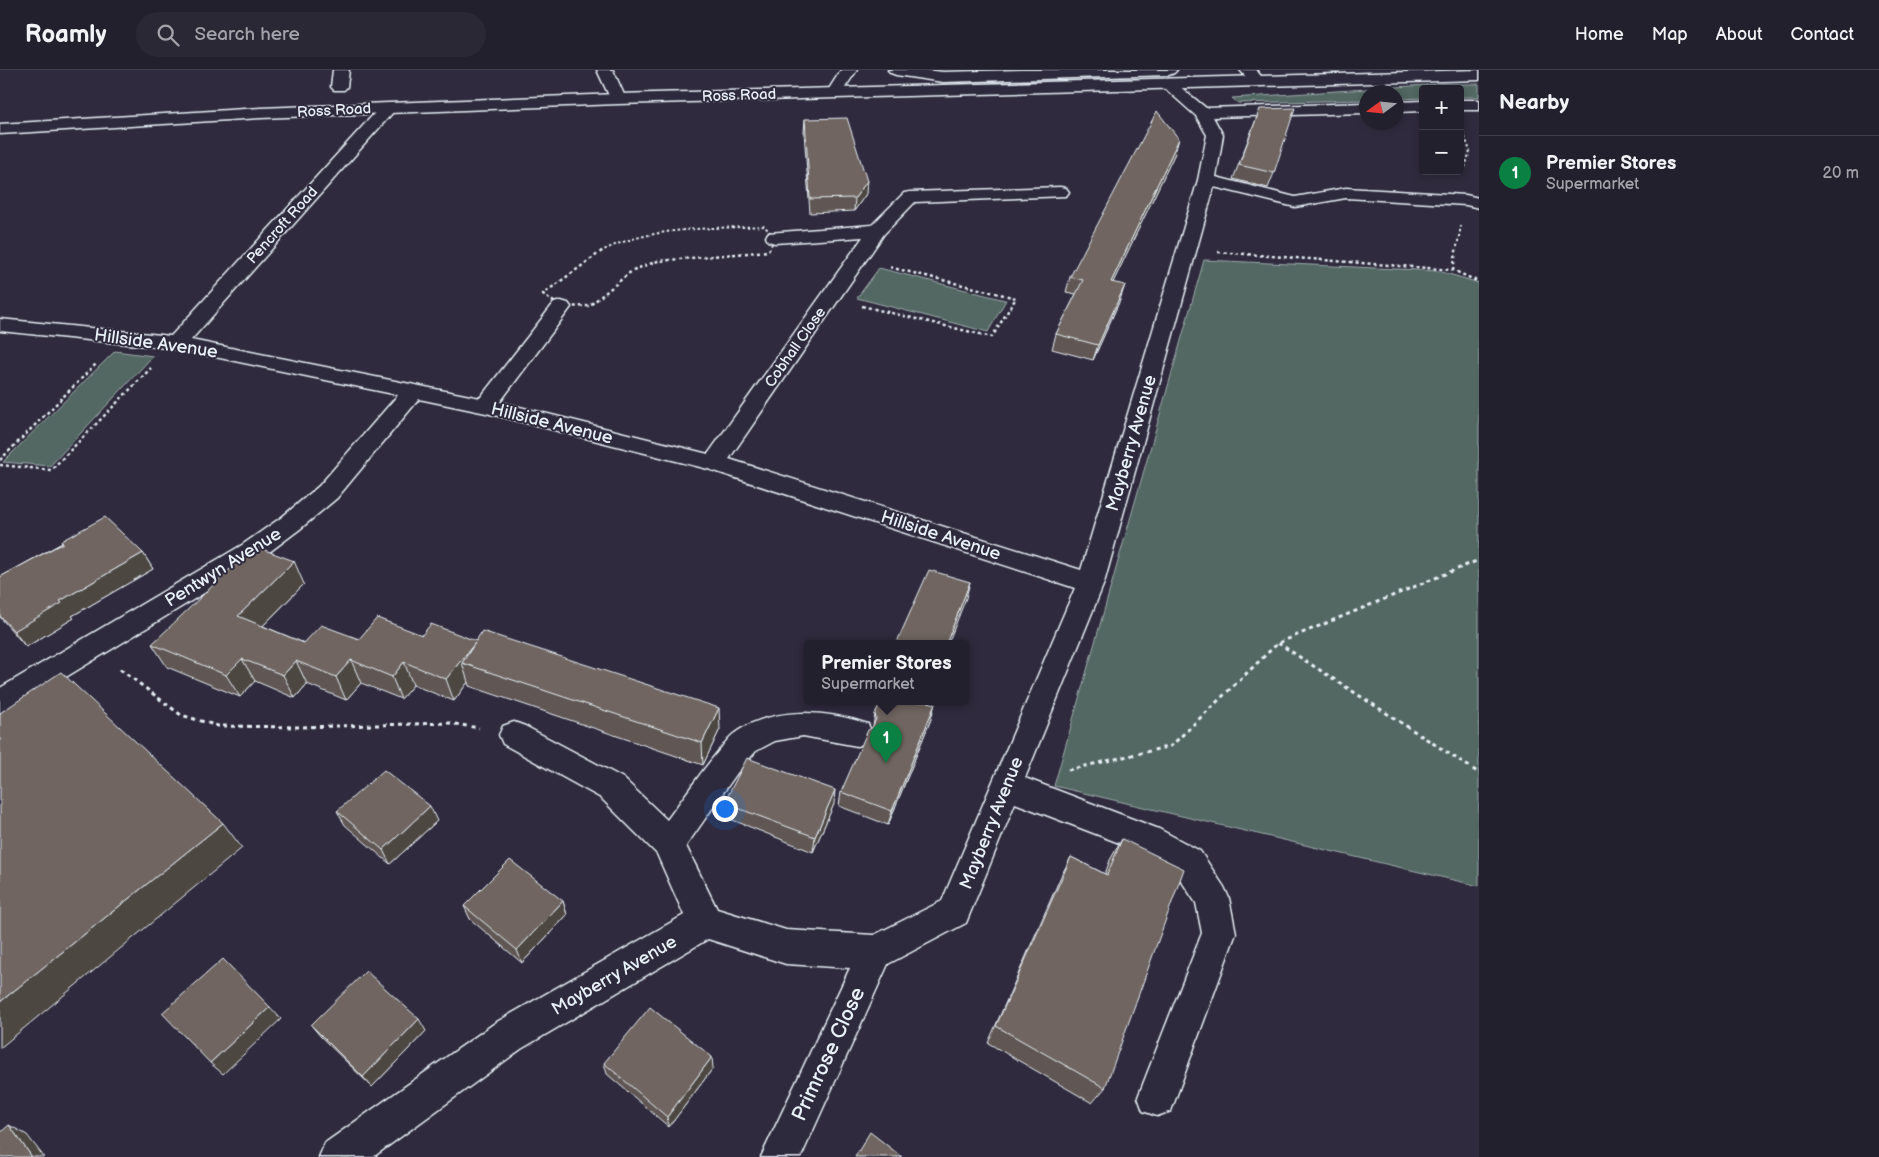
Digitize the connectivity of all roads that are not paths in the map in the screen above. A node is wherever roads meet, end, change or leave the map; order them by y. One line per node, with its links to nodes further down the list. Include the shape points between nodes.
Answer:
1 (341, 70): 9 (main road)
2 (605, 70): 11 (main road)
3 (849, 70): 10 (main road)
4 (896, 70): 8 (main road, via 943,77)
5 (1443, 73): 6 (main road, Ross Road); 7 (main road, Ross Road)
6 (1479, 75)
7 (1252, 76): 8 (main road, Ross Road)
8 (1168, 77): 10 (main road, Ross Road); 18 (main road, Mayberry Avenue)
9 (339, 87)
10 (835, 92): 11 (main road, Ross Road)
11 (618, 99): 15 (main road, Ross Road)
12 (1464, 105): 13 (main road)
13 (1479, 105)
14 (1419, 106): 16 (main road)
15 (389, 107): 19 (main road, Ross Road); 27 (main road, Pencroft Road)
16 (1404, 107)
17 (1359, 108): 18 (main road)
18 (1202, 114): 20 (main road, Mayberry Avenue, via 1215,135)
19 (0, 129)
20 (1207, 180): 22 (main road, via 1295,202 1346,193 1466,200); 31 (main road, Mayberry Avenue)
21 (1060, 192): 23 (main road, Cobhall Close, via 910,197)
22 (1479, 204)
23 (877, 230): 24 (main road); 30 (main road, Cobhall Close)
24 (775, 237)
25 (561, 307): 29 (main road)
26 (0, 325): 27 (main road, Hillside Avenue)
27 (176, 343): 28 (main road, Hillside Avenue)
28 (413, 392): 29 (main road, Hillside Avenue); 32 (main road, Pentwyn Avenue, via 328,492 291,524 251,552)
29 (486, 406): 30 (main road, Hillside Avenue)
30 (714, 463): 31 (main road, Hillside Avenue)
31 (1091, 582): 35 (main road, Mayberry Avenue)
32 (0, 703)
33 (857, 733): 36 (main road, via 803,724 770,729 745,742)
34 (514, 735): 36 (main road, via 612,788)
35 (1006, 785): 38 (main road, Mayberry Avenue, via 954,912); 39 (main road, via 1147,839 1188,862 1212,898 1219,933)
36 (669, 844): 37 (main road)
37 (705, 922): 38 (main road, via 786,947); 40 (main road, Mayberry Avenue, via 508,1036)
38 (876, 952): 41 (main road, Primrose Close)
39 (1157, 1098)
40 (339, 1157)
41 (781, 1157)

